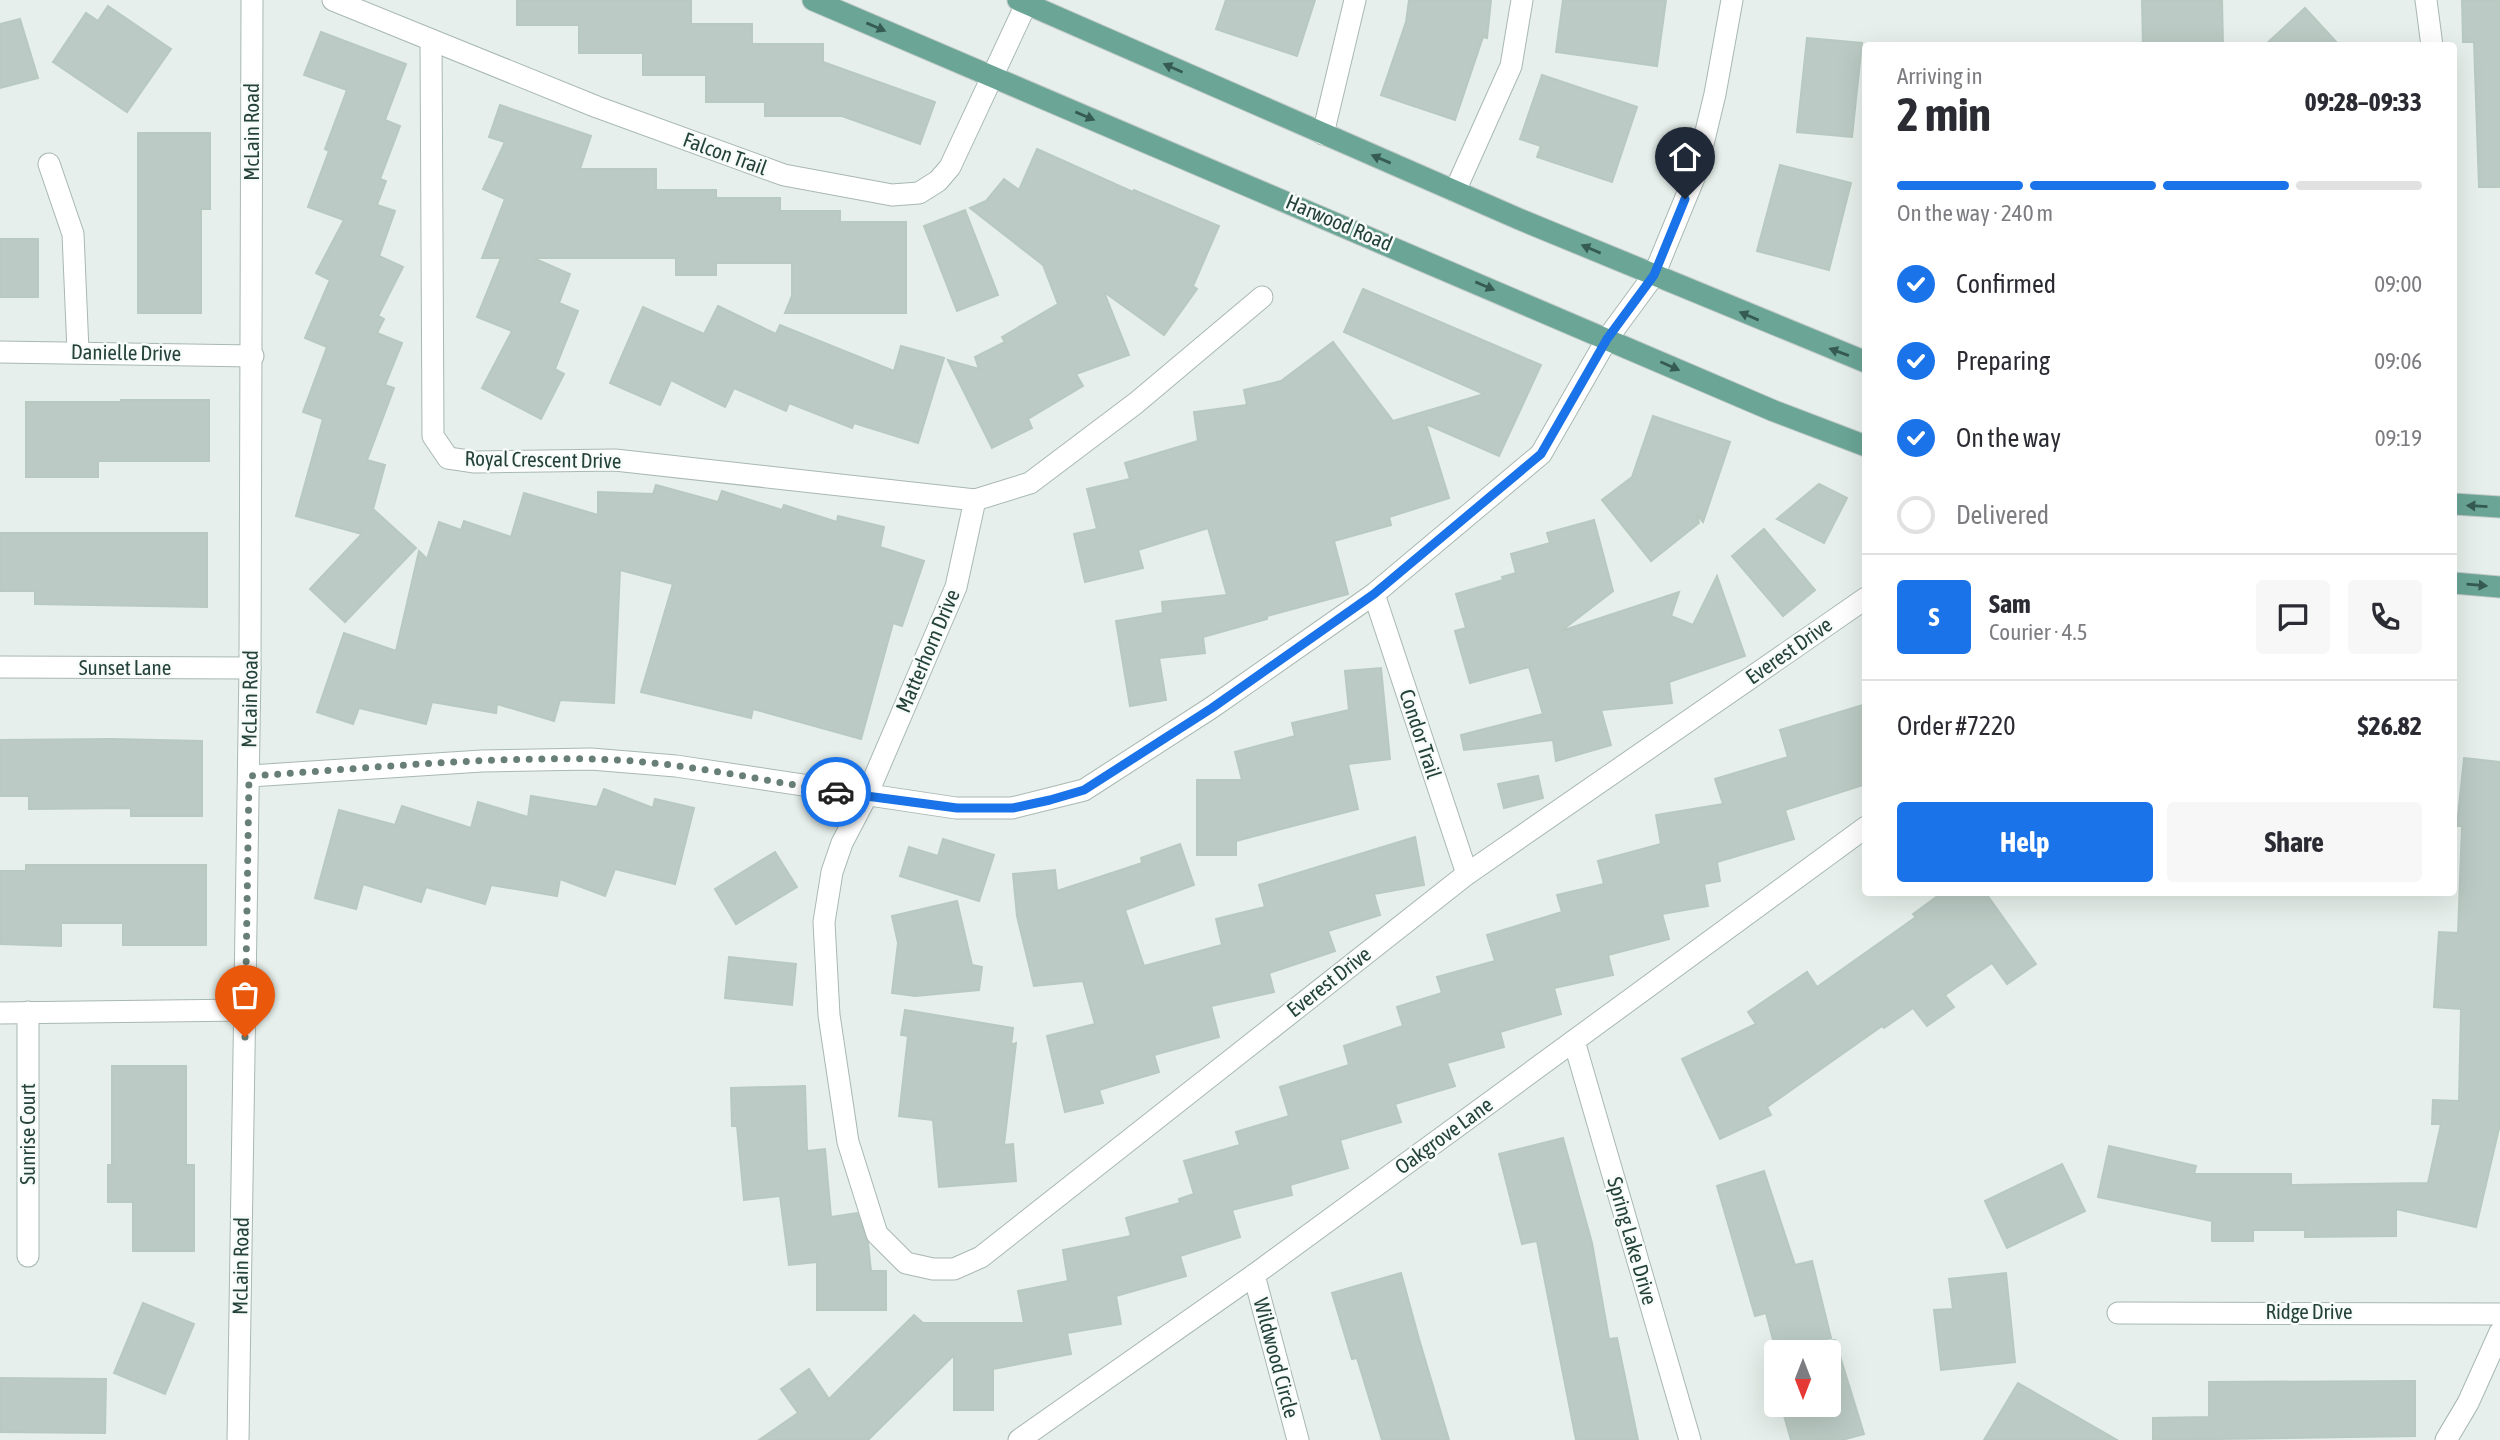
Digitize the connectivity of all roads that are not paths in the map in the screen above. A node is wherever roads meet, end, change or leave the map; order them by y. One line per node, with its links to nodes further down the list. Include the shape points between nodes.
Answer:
1 (252, 0): 20 (street, McLain Road)
2 (333, 0): 9 (street, Falcon Trail)
3 (813, 0): 11 (main road, Harwood Road, one-way to 11)
4 (1355, 0): 12 (street)
5 (1522, 0): 14 (street, via 1511,66)
6 (1732, 0): 15 (street, via 1696,173)
7 (2426, 0): 10 (street)
8 (1024, 1): 11 (street, Falcon Trail); 12 (main road, one-way to 8)
9 (431, 40): 11 (street, Falcon Trail, via 784,175 892,195 919,193 950,167); 23 (street, Royal Crescent Drive, via 432,424 433,436 448,458 475,462 615,460)
10 (2431, 42)
11 (992, 77): 17 (main road, Harwood Road, one-way to 17)
12 (1323, 134): 14 (main road, one-way to 12)
13 (50, 164): 18 (street, via 73,234)
14 (1455, 191): 15 (main road, one-way to 14)
15 (1654, 275): 17 (street); 21 (main road, one-way to 15)
16 (1262, 297): 23 (street, via 1136,403 1030,483)
17 (1607, 339): 22 (main road, Harwood Road, one-way to 22); 28 (street, via 1541,454)
18 (78, 351): 19 (street, Danielle Drive); 20 (street, Danielle Drive)
19 (0, 352)
20 (253, 356): 31 (street, McLain Road)
21 (1862, 360)
22 (1862, 444)
23 (975, 500): 33 (street, Matterhorn Drive, via 956,587)
24 (2457, 504): 25 (main road, one-way to 24)
25 (2500, 507)
26 (2457, 583): 27 (main road, one-way to 27)
27 (2500, 587)
28 (1374, 594): 33 (street, via 1212,708 1084,790 1013,808 957,808); 35 (street, Condor Trail)
29 (1862, 601): 35 (street, Everest Drive)
30 (0, 667): 31 (street, Sunset Lane)
31 (250, 668): 32 (street, McLain Road)
32 (249, 776): 33 (street, via 591,759 676,766); 36 (street, McLain Road)
33 (866, 797): 40 (street, Matterhorn Drive, via 832,872 824,922 829,1015)
34 (1862, 830): 39 (street, Oakgrove Lane)
35 (1467, 874): 40 (street, Everest Drive, via 981,1257 954,1269 906,1263 890,1250 877,1234)
36 (246, 1010): 37 (street); 46 (street, McLain Road)
37 (28, 1012): 38 (street); 41 (street, Sunrise Court)
38 (0, 1013)
39 (1574, 1041): 42 (street, Oakgrove Lane); 49 (street, Spring Lake Drive)
40 (848, 1142)
41 (28, 1256)
42 (1254, 1275): 47 (street, Oakgrove Lane); 48 (street, Wildwood Circle)
43 (2118, 1313): 44 (street, Ridge Drive)
44 (2500, 1314)
45 (2500, 1332): 50 (street)
46 (238, 1440)
47 (1019, 1440)
48 (1298, 1440)
49 (1690, 1440)
50 (2446, 1440)

